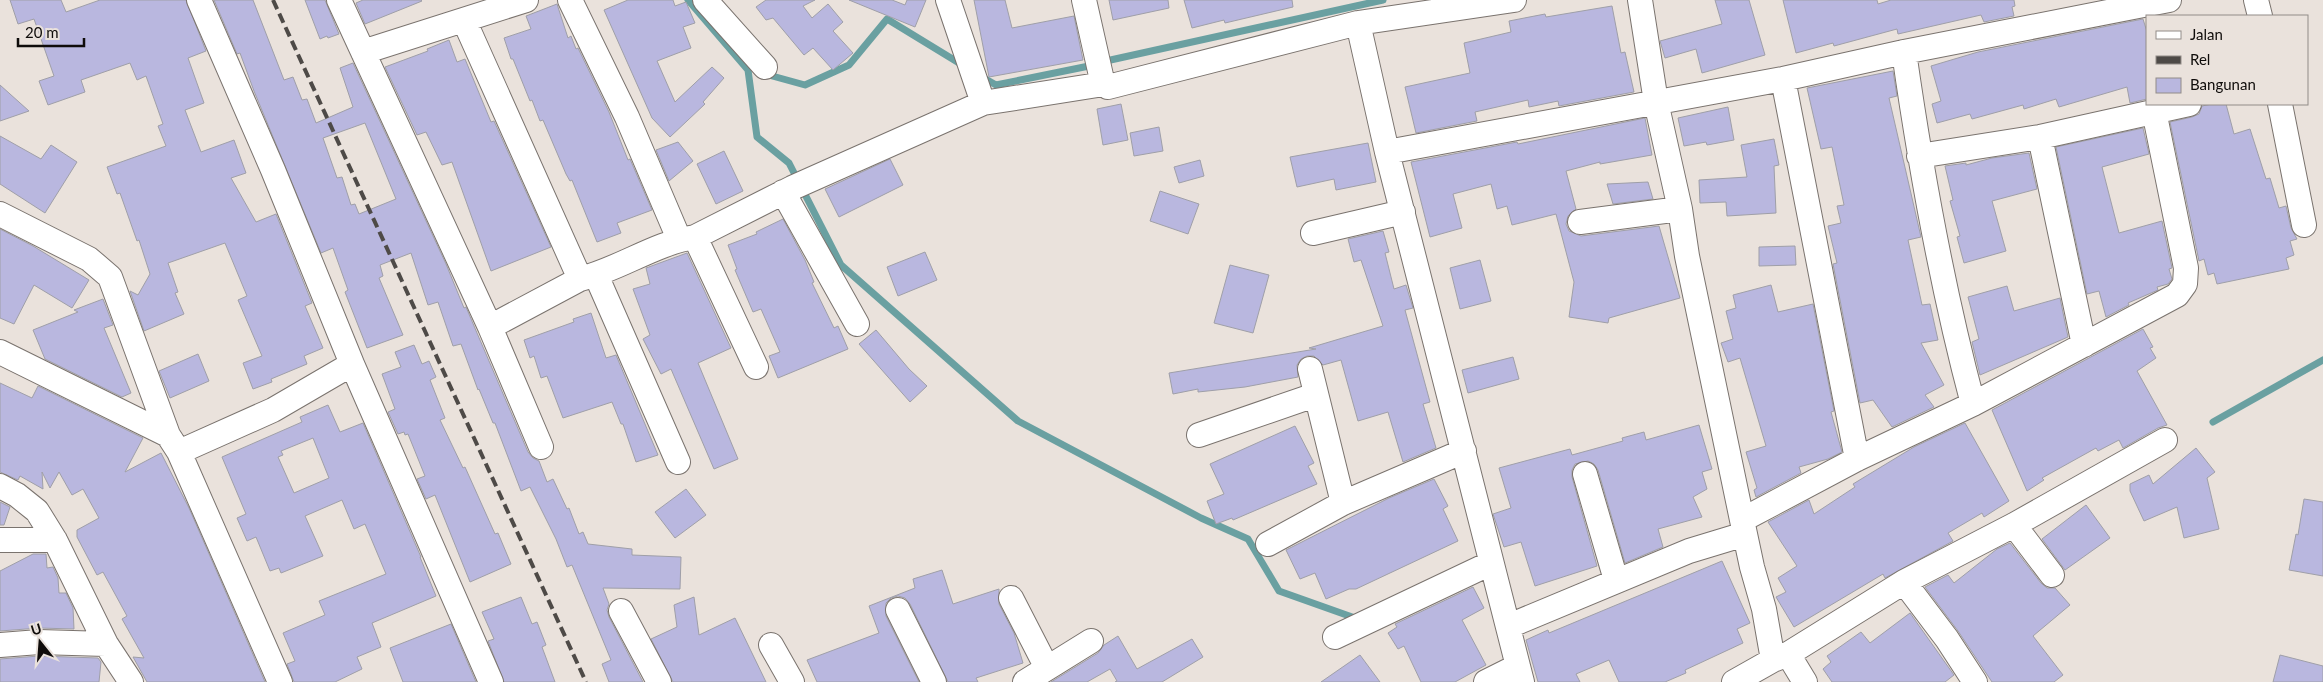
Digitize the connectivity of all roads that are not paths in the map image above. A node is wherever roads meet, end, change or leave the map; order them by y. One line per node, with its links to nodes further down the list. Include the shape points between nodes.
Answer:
1 (199, 0): 42 (street)
2 (339, 0): 16 (street)
3 (526, 0): 12 (street)
4 (570, 0): 36 (street)
5 (705, 0): 18 (street)
6 (948, 0): 20 (street)
7 (1084, 0): 21 (street)
8 (1514, 0): 15 (street)
9 (1640, 0): 22 (street)
10 (2169, 0): 17 (street)
11 (2256, 0): 13 (street)
12 (486, 6): 14 (street)
13 (2260, 15)
14 (464, 20): 16 (street); 37 (street)
15 (1358, 23): 21 (street, via 1113,87); 27 (street)
16 (363, 52): 39 (street)
17 (1904, 52): 19 (street); 28 (street)
18 (765, 67)
19 (1783, 78): 22 (street); 52 (street)
20 (976, 82): 21 (street); 29 (street)
21 (1104, 84)
22 (1656, 102): 27 (street); 30 (street)
23 (2184, 105): 25 (street)
24 (2280, 105): 34 (street)
25 (2154, 111): 26 (street); 40 (street, via 2186,268 2185,284 2177,295)
26 (2040, 137): 28 (street); 40 (street)
27 (1387, 152): 31 (street)
28 (1919, 156): 46 (street, via 1951,321)
29 (794, 187): 36 (street); 38 (street)
30 (1680, 209): 33 (street); 58 (street)
31 (1403, 212): 35 (street); 51 (street)
32 (0, 214): 49 (street, via 89,259 110,277)
33 (1580, 222)
34 (2304, 225)
35 (1313, 234)
36 (687, 238): 37 (street); 43 (street)
37 (588, 277): 39 (street); 53 (street)
38 (857, 324)
39 (490, 326): 50 (street)
40 (2084, 345): 46 (street)
41 (0, 352): 49 (street)
42 (352, 364): 49 (street, via 273,410); 80 (street)
43 (756, 367)
44 (1310, 369): 45 (street)
45 (1315, 395): 47 (street); 56 (street)
46 (1973, 404): 52 (street)
47 (1199, 435)
48 (2166, 440): 57 (street)
49 (174, 444): 79 (street)
50 (540, 447)
51 (1464, 451): 56 (street); 62 (street)
52 (1857, 459): 58 (street)
53 (678, 462)
54 (1585, 474): 64 (street)
55 (0, 486): 60 (street, via 37,511)
56 (1343, 503): 61 (street)
57 (2014, 525): 63 (street); 65 (street)
58 (1743, 527): 64 (street); 75 (street, via 1764,609)
59 (0, 540): 60 (street)
60 (55, 540): 72 (street)
61 (1268, 544)
62 (1491, 563): 69 (street); 70 (street)
63 (2052, 575)
64 (1616, 580): 69 (street)
65 (1904, 582): 75 (street); 88 (street)
66 (1011, 598): 76 (street)
67 (898, 610): 83 (street)
68 (621, 611): 81 (street)
69 (1509, 626): 77 (street)
70 (1349, 630)
71 (1091, 641): 76 (street)
72 (106, 644): 73 (street, via 39,642); 78 (street)
73 (0, 645)
74 (771, 645): 82 (street)
75 (1781, 657): 86 (street); 87 (street)
76 (1047, 668): 84 (street)
77 (1520, 674): 85 (street)
78 (131, 682)
79 (280, 682)
80 (491, 682)
81 (659, 682)
82 (792, 682)
83 (934, 682)
84 (1025, 682)
85 (1486, 682)
86 (1734, 682)
87 (1805, 682)
88 (1975, 682)

